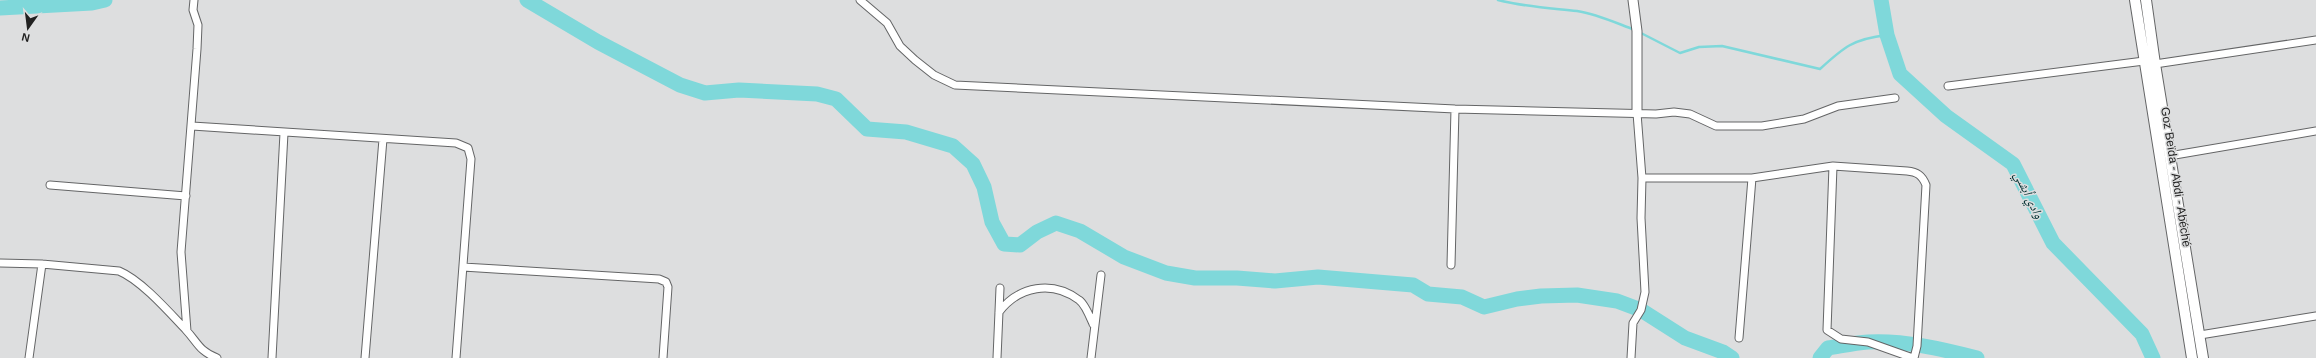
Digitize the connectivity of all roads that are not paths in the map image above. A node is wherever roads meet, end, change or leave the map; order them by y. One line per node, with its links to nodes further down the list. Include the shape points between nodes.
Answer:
1 (194, 0): 13 (street, via 193,10 198,25)
2 (860, 0): 11 (street, via 887,23 900,46 915,60 934,75 955,85)
3 (1633, 0): 12 (street, via 1637,31)
4 (2146, 1): 5 (main road); 8 (main road)
5 (2136, 2): 7 (main road, Goz Beïda - Abdi - Abéché)
6 (2316, 40): 8 (street)
7 (2144, 61): 9 (street); 28 (main road, Goz Beïda - Abdi - Abéché)
8 (2155, 64): 17 (main road)
9 (1948, 86)
10 (1895, 98): 12 (street, via 1838,106 1804,119 1762,126 1716,126 1690,114 1674,112)
11 (1455, 109): 12 (street); 25 (street)
12 (1637, 113): 19 (street)
13 (192, 126): 15 (street); 22 (street)
14 (2316, 131): 17 (street)
15 (284, 133): 16 (street); 38 (street)
16 (383, 139): 26 (street, via 456,143 468,148 471,159); 39 (street)
17 (2169, 156): 28 (main road)
18 (1833, 166): 20 (street); 45 (street, via 1827,330 1841,339 1868,342); 45 (street, via 1914,172 1924,178 1926,184 1917,346)
19 (1642, 178): 20 (street); 44 (street, via 1641,218 1645,292 1641,310 1633,323)
20 (1752, 178): 35 (street)
21 (50, 185): 22 (street)
22 (186, 196): 33 (street, via 181,252)
23 (0, 263): 24 (street)
24 (42, 264): 33 (street, via 119,271 130,276); 36 (street)
25 (1451, 265)
26 (463, 267): 40 (street); 41 (street, via 659,279 666,282 668,287)
27 (1100, 275): 32 (street)
28 (2185, 286): 34 (main road); 46 (main road, Goz Beïda - Abdi - Abéché)
29 (1000, 288): 30 (street)
30 (999, 312): 32 (street, via 1008,300 1038,287 1061,290 1080,300); 42 (street)
31 (2316, 316): 34 (street)
32 (1093, 324): 43 (street)
33 (187, 331): 37 (street, via 199,349)
34 (2200, 335): 47 (main road)
35 (1739, 338)
36 (29, 358)
37 (216, 358)
38 (272, 358)
39 (365, 358)
40 (456, 358)
41 (663, 358)
42 (998, 358)
43 (1091, 358)
44 (1631, 358)
45 (1914, 358)
46 (2192, 358)
47 (2203, 358)

